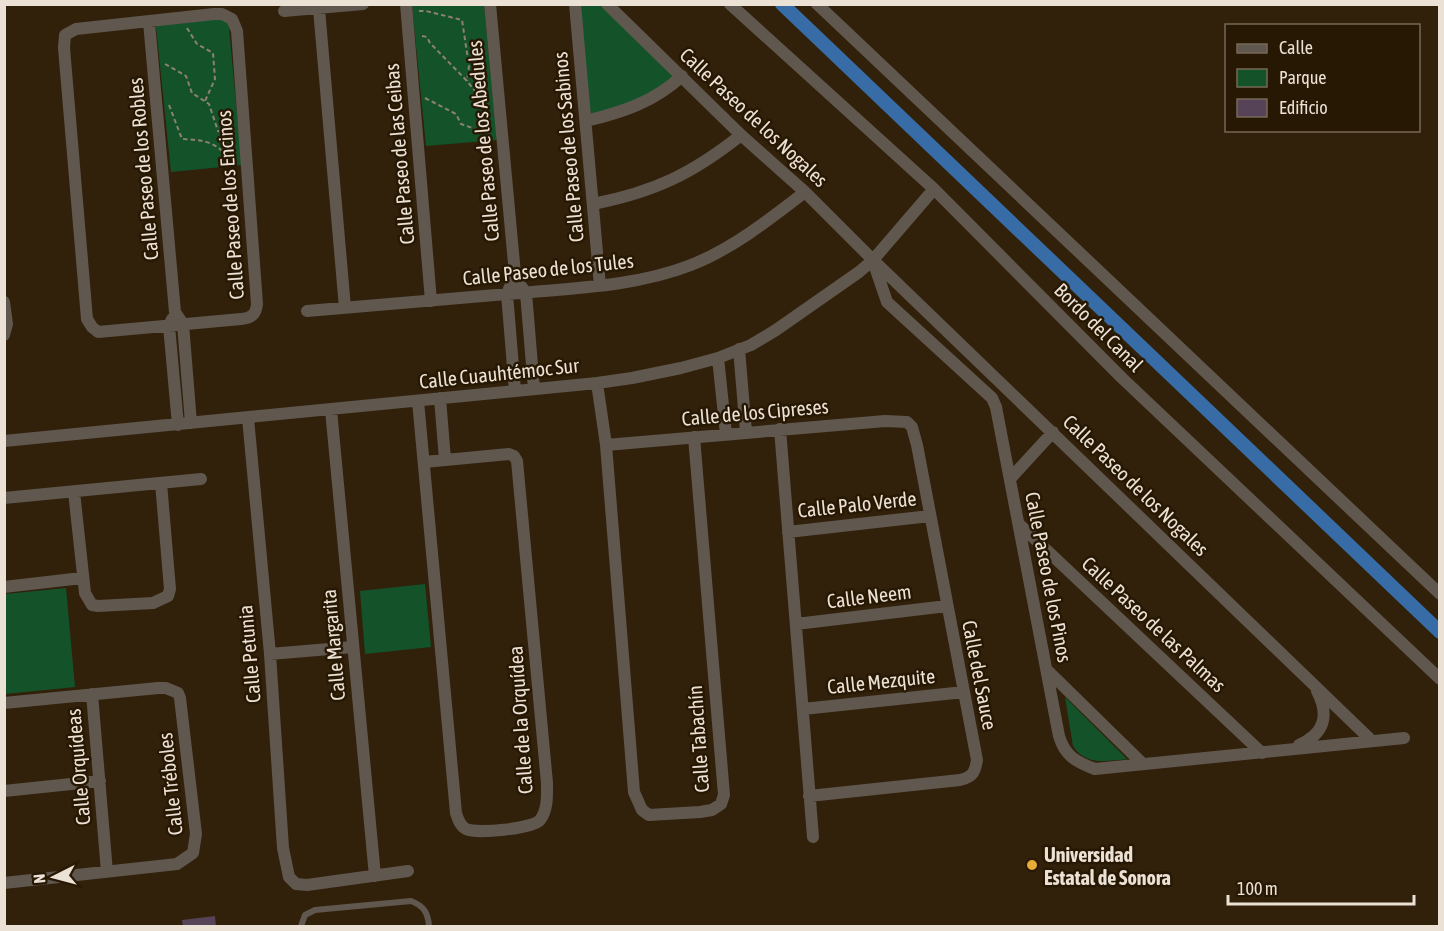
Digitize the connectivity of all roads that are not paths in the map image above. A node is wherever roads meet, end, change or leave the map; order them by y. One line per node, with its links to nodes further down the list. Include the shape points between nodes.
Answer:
1 (363, 4): 8 (street)
2 (490, 4): 18 (street, Calle Paseo de los Abedules)
3 (575, 4): 12 (street, Calle Paseo de los Sabinos)
4 (607, 4): 11 (street, Calle Paseo de los Nogales)
5 (730, 4): 14 (street, Bordo del Canal)
6 (817, 4): 63 (street, Bordo del Canal)
7 (406, 8): 22 (street, Calle Paseo de las Ceibas)
8 (319, 9): 9 (street); 24 (street)
9 (284, 11)
10 (149, 22): 26 (street, Calle Paseo de los Robles); 27 (street, Calle Paseo de los Encinos, via 222,14 232,19 237,31 258,304 256,312 248,318); 28 (street, Calle Paseo de los Encinos, via 70,30 65,35 64,48 89,324 104,332)
11 (682, 76): 12 (street, via 638,106); 13 (street, Calle Paseo de los Nogales)
12 (586, 121): 16 (street, Calle Paseo de los Sabinos)
13 (741, 135): 15 (street, Calle Paseo de los Nogales); 16 (street, via 702,164 670,181)
14 (934, 189): 17 (street, Calle Cuauhtémoc Sur); 69 (street, Bordo del Canal, via 1122,378)
15 (805, 192): 17 (street, Calle Paseo de los Nogales); 19 (street, Calle Paseo de los Tules, via 749,232 691,265)
16 (593, 204): 19 (street, Calle Paseo de los Sabinos)
17 (873, 260): 30 (street, Calle Cuauhtémoc Sur, via 776,330); 33 (street, Calle Paseo de los Nogales); 37 (street, Calle Paseo de los Nogales, via 887,302)
18 (514, 274): 20 (street, Calle Paseo de los Abedules); 21 (street, Calle Paseo de los Abedules)
19 (600, 286): 20 (street, Calle Paseo de los Tules)
20 (526, 292): 21 (street, Calle Paseo de los Tules); 34 (street, Calle Paseo de los Abedules)
21 (507, 294): 22 (street, Calle Paseo de los Tules); 35 (street, Calle Paseo de los Abedules)
22 (430, 301): 24 (street, Calle Paseo de los Tules)
23 (4, 302): 29 (street)
24 (345, 308): 25 (street, Calle Paseo de los Tules)
25 (307, 311)
26 (175, 312): 27 (street, Calle Paseo de los Robles); 28 (street, Calle Paseo de los Robles)
27 (183, 324): 28 (street, Calle Paseo de los Encinos); 42 (street, Calle Paseo de los Robles)
28 (169, 326): 43 (street, Calle Paseo de los Robles)
29 (5, 335)
30 (739, 350): 31 (street, Calle Cuauhtémoc Sur); 45 (street)
31 (718, 358): 32 (street, Calle Cuauhtémoc Sur); 47 (street)
32 (597, 382): 34 (street, Calle Cuauhtémoc Sur); 50 (street)
33 (1005, 385): 37 (street); 46 (street, Calle Paseo de los Nogales)
34 (534, 389): 35 (street, Calle Cuauhtémoc Sur)
35 (515, 391): 36 (street, Calle Cuauhtémoc Sur)
36 (440, 398): 38 (street, Calle Cuauhtémoc Sur); 51 (street)
37 (992, 398): 53 (street, Calle Paseo de los Pinos)
38 (418, 401): 39 (street, Calle Cuauhtémoc Sur); 52 (street, Calle de la Orquídea)
39 (331, 410): 40 (street, Calle Cuauhtémoc Sur); 66 (street, Calle Margarita)
40 (248, 418): 42 (street, Calle Cuauhtémoc Sur); 67 (street, Calle Petunia)
41 (907, 422): 44 (street, Calle de los Cipreses); 58 (street, Calle del Sauce, via 914,434)
42 (191, 423): 43 (street, Calle Cuauhtémoc Sur)
43 (178, 425): 49 (street, Calle Cuauhtémoc Sur)
44 (780, 429): 45 (street, Calle de los Cipreses); 60 (street)
45 (746, 432): 47 (street, Calle de los Cipreses)
46 (1053, 432): 53 (street); 70 (street, Calle Paseo de los Nogales)
47 (726, 434): 48 (street, Calle de los Cipreses)
48 (694, 437): 50 (street, Calle de los Cipreses); 50 (street, Calle Tabachín, via 724,795 721,804 700,812 649,815 642,810 634,792)
49 (4, 441)
50 (606, 445)
51 (445, 460): 52 (street, Calle de la Orquídea); 52 (street, Calle de la Orquídea, via 508,454 517,461 547,783 545,811 531,826 474,830 466,829 458,819)
52 (423, 462)
53 (1010, 478): 59 (street, Calle Paseo de los Pinos)
54 (201, 479): 55 (street)
55 (161, 483): 56 (street); 61 (street, via 168,596 153,603 98,606 88,600)
56 (74, 492): 57 (street); 61 (street)
57 (4, 498)
58 (930, 516): 60 (street, Calle Palo Verde); 64 (street, Calle del Sauce)
59 (1020, 525): 68 (street, Calle Paseo de los Pinos); 78 (street, Calle Paseo de las Palmas)
60 (789, 532): 65 (street)
61 (82, 578): 62 (street)
62 (4, 587)
63 (1440, 594)
64 (947, 606): 65 (street, Calle Neem); 71 (street, Calle del Sauce)
65 (796, 624): 74 (street)
66 (353, 647): 67 (street); 86 (street, Calle Margarita)
67 (270, 654): 86 (street, Calle Petunia, via 283,848 289,877 296,884 319,884)
68 (1047, 670): 79 (street); 79 (street, Calle Paseo de los Pinos, via 1059,736 1066,753 1095,769)
69 (1440, 679)
70 (1314, 685): 76 (street, Calle Paseo de los Nogales); 77 (street, via 1323,705 1321,727 1312,739)
71 (964, 692): 74 (street, Calle Mezquite); 82 (street, Calle del Sauce, via 977,760 969,778)
72 (92, 694): 73 (street, Calle Tréboles); 80 (street, Calle Orquídeas); 85 (street, Calle Tréboles, via 158,688 178,693 196,834 194,853 177,864)
73 (4, 703)
74 (802, 709): 82 (street)
75 (1404, 738): 76 (street)
76 (1371, 740): 77 (street)
77 (1292, 748): 78 (street)
78 (1262, 753): 79 (street)
79 (1143, 764)
80 (100, 781): 81 (street); 85 (street, Calle Orquídeas)
81 (4, 791)
82 (809, 796): 83 (street)
83 (813, 837)
84 (408, 871): 86 (street)
85 (107, 872): 87 (street, Calle Tréboles)
86 (375, 876)
87 (4, 883)
88 (301, 927): 89 (lane, via 305,915 315,910 411,901 424,909)
89 (429, 927)

